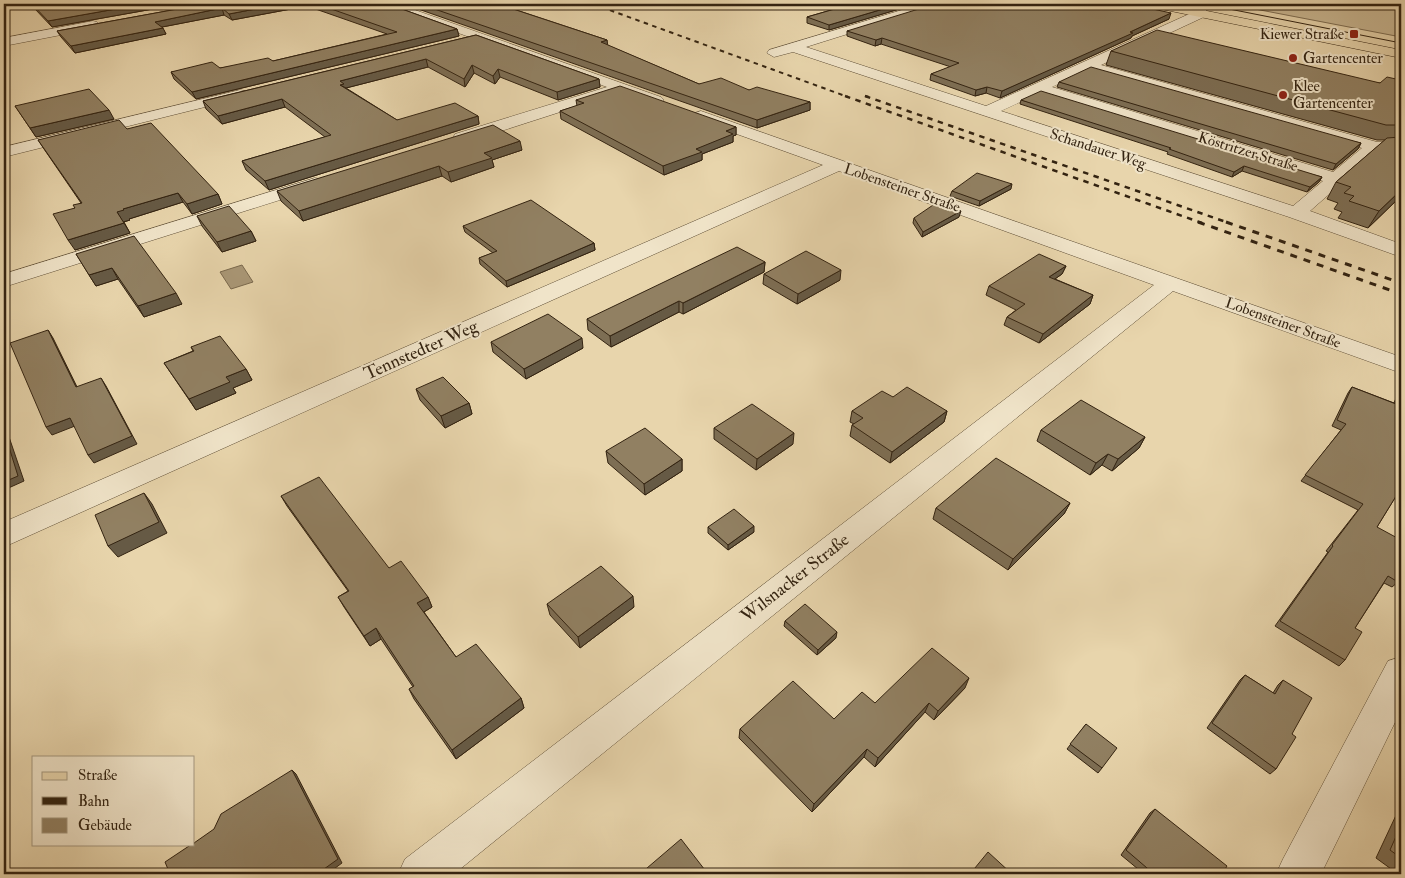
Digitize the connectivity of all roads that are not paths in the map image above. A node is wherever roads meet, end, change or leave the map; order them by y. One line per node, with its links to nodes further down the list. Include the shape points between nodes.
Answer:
1 (424, 4): 4 (street, Lobensteiner Straße)
2 (933, 4): 10 (street)
3 (1156, 4): 5 (main road)
4 (396, 6): 7 (street, Lobensteiner Straße)
5 (1202, 13): 12 (main road); 13 (street)
6 (101, 24): 8 (street)
7 (479, 36): 9 (street); 14 (street, Lobensteiner Straße)
8 (4, 42)
9 (450, 43)
10 (795, 48): 11 (street); 17 (street, Schandauer Weg)
11 (774, 53)
12 (1401, 54)
13 (1087, 65): 15 (street); 21 (street, via 1376,147)
14 (621, 87): 20 (street); 24 (street, Lobensteiner Straße)
15 (1039, 88): 17 (street); 19 (street, Köstritzer Straße)
16 (256, 90): 22 (street)
17 (986, 112): 27 (street, Schandauer Weg)
18 (1175, 116): 19 (street)
19 (1161, 125): 26 (street, Köstritzer Straße)
20 (442, 144)
21 (1401, 146)
22 (4, 152)
23 (1368, 152): 26 (street)
24 (838, 165): 30 (street, Lobensteiner Straße); 32 (street, Tennstedter Weg)
25 (332, 178): 29 (street)
26 (1336, 179): 27 (street)
27 (1296, 213): 28 (street, Schandauer Weg)
28 (1401, 251)
29 (4, 280)
30 (1170, 283): 31 (street, Lobensteiner Straße); 34 (street, Wilsnacker Straße)
31 (1401, 365)
32 (4, 535)
33 (1401, 673): 35 (street)
34 (420, 874)
35 (1298, 874)

